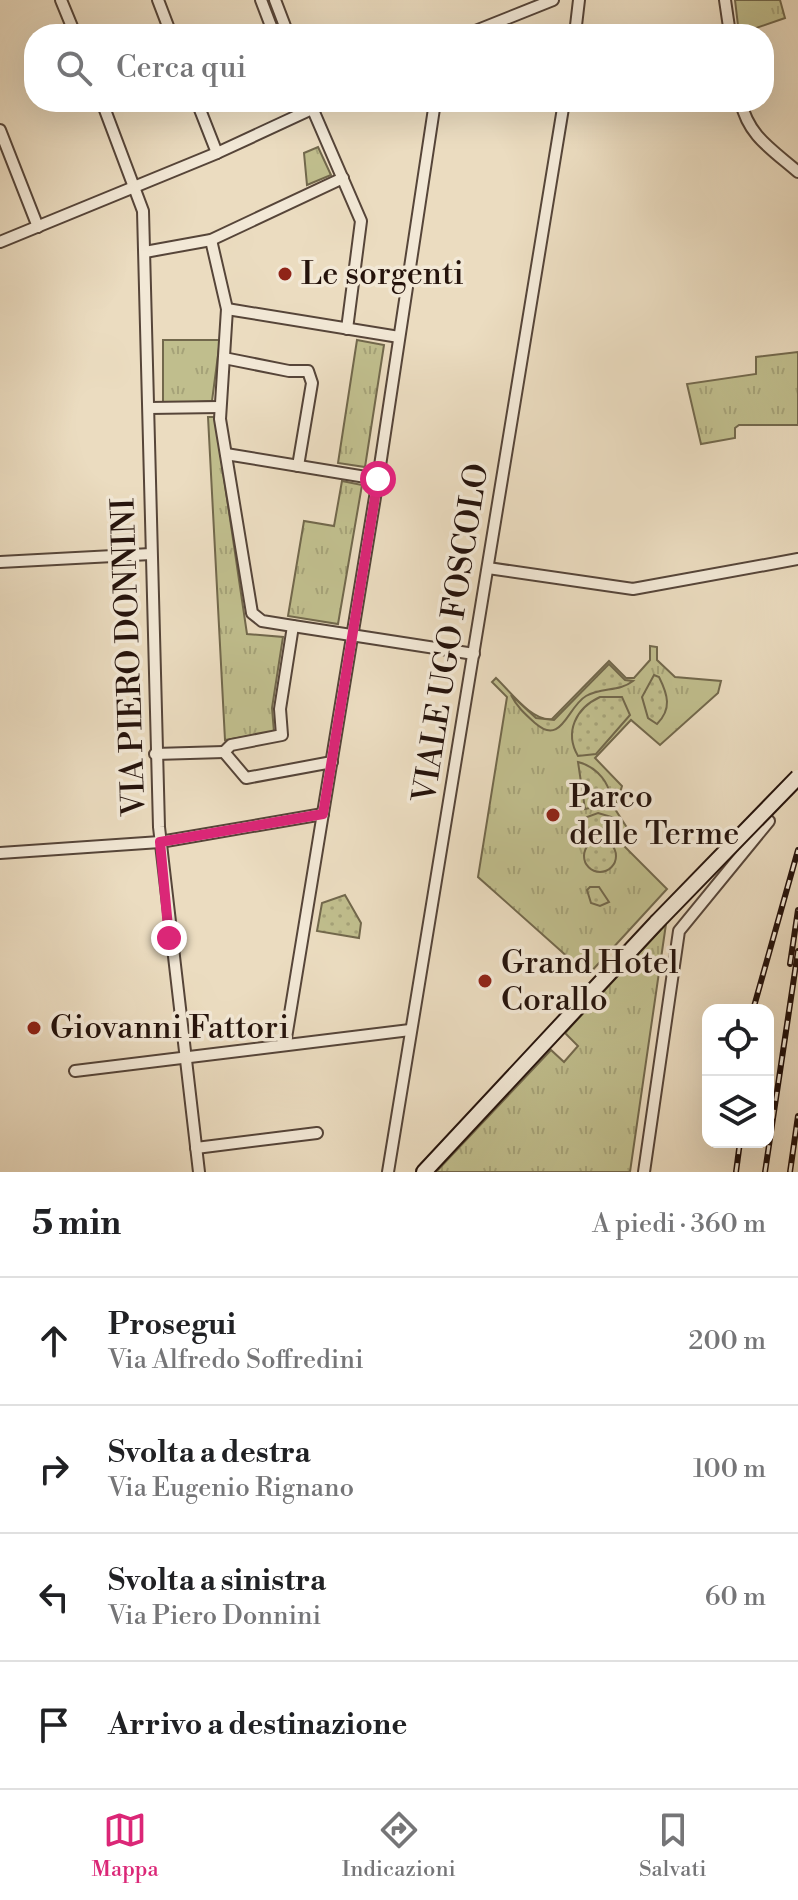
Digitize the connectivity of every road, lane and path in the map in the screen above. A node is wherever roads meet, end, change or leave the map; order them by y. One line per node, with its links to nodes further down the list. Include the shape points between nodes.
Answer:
1 (61, 0): 8 (street)
2 (158, 0): 9 (street)
3 (261, 0): 10 (street)
4 (275, 0): 11 (street)
5 (553, 0): 12 (street)
6 (579, 0): 13 (street)
7 (725, 0): 14 (street)
8 (71, 24)
9 (167, 24)
10 (270, 24)
11 (284, 24)
12 (493, 24)
13 (576, 24)
14 (729, 24)
15 (106, 112): 26 (street, VIA PIERO DONNINI)
16 (201, 112): 23 (street)
17 (301, 112): 23 (street)
18 (316, 112): 25 (street)
19 (433, 112): 33 (street)
20 (562, 112): 43 (street, VIALE UGO FOSCOLO)
21 (743, 112): 24 (street, via 753,133)
22 (0, 130): 27 (street)
23 (217, 153): 26 (street)
24 (798, 172)
25 (343, 178): 28 (street); 32 (street, via 361,221)
26 (136, 187): 27 (street); 30 (street, VIA PIERO DONNINI)
27 (38, 227): 29 (street)
28 (211, 240): 30 (street); 31 (street)
29 (0, 242)
30 (145, 252): 36 (street, VIA PIERO DONNINI)
31 (227, 309): 32 (street); 34 (street)
32 (347, 329): 33 (street)
33 (399, 337): 39 (street)
34 (224, 358): 35 (street); 38 (street, via 308,371 312,383)
35 (220, 407): 36 (street); 37 (street)
36 (149, 408): 40 (street, VIA PIERO DONNINI)
37 (226, 454): 38 (street); 44 (street, via 253,616)
38 (298, 466): 39 (street)
39 (378, 479): 45 (street)
40 (151, 554): 42 (street); 48 (street, VIA PIERO DONNINI)
41 (798, 559): 43 (street, via 633,589)
42 (0, 562)
43 (488, 568): 46 (street, VIALE UGO FOSCOLO)
44 (293, 626): 45 (street); 47 (street, via 280,709 282,735 231,745)
45 (351, 635): 46 (street); 49 (street)
46 (474, 654): 55 (street, VIALE UGO FOSCOLO)
47 (224, 752): 48 (street); 49 (street, via 246,778)
48 (155, 754): 53 (street, VIA PIERO DONNINI)
49 (332, 762): 51 (street)
50 (798, 777): 63 (main road, bridge)
51 (323, 814): 53 (street); 56 (street)
52 (769, 821): 64 (street, via 679,931)
53 (160, 842): 54 (street); 57 (street, VIA PIERO DONNINI)
54 (0, 853)
55 (410, 1030): 56 (street); 62 (street, VIALE UGO FOSCOLO)
56 (285, 1044): 57 (street)
57 (185, 1057): 58 (street); 60 (street, VIA PIERO DONNINI)
58 (75, 1071)
59 (317, 1133): 60 (street)
60 (196, 1148): 61 (street, VIA PIERO DONNINI)
61 (199, 1172)
62 (388, 1172)
63 (424, 1172)
64 (644, 1172)

